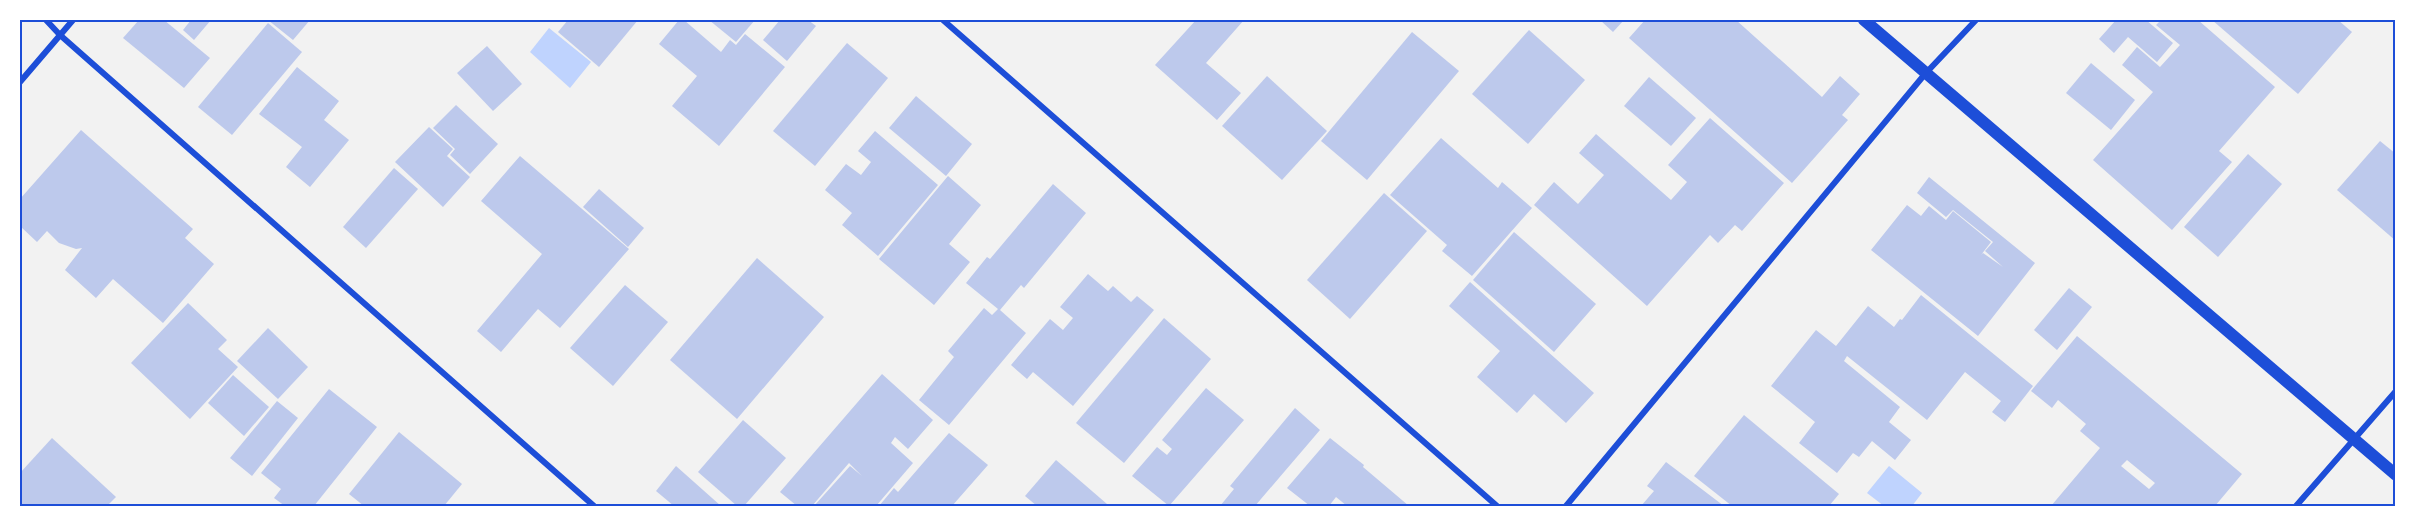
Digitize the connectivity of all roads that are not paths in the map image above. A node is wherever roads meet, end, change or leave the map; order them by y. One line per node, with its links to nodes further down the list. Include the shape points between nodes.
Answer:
1 (46, 20): 6 (street)
2 (73, 20): 6 (street)
3 (943, 20): 13 (street)
4 (1864, 20): 7 (main road)
5 (1976, 20): 7 (street)
6 (60, 35): 8 (street); 12 (street)
7 (1925, 74): 10 (main road); 14 (street)
8 (20, 82)
9 (2396, 391): 10 (street)
10 (2352, 439): 11 (main road); 15 (street)
11 (2396, 476)
12 (594, 507)
13 (1497, 507)
14 (1566, 507)
15 (2296, 507)

